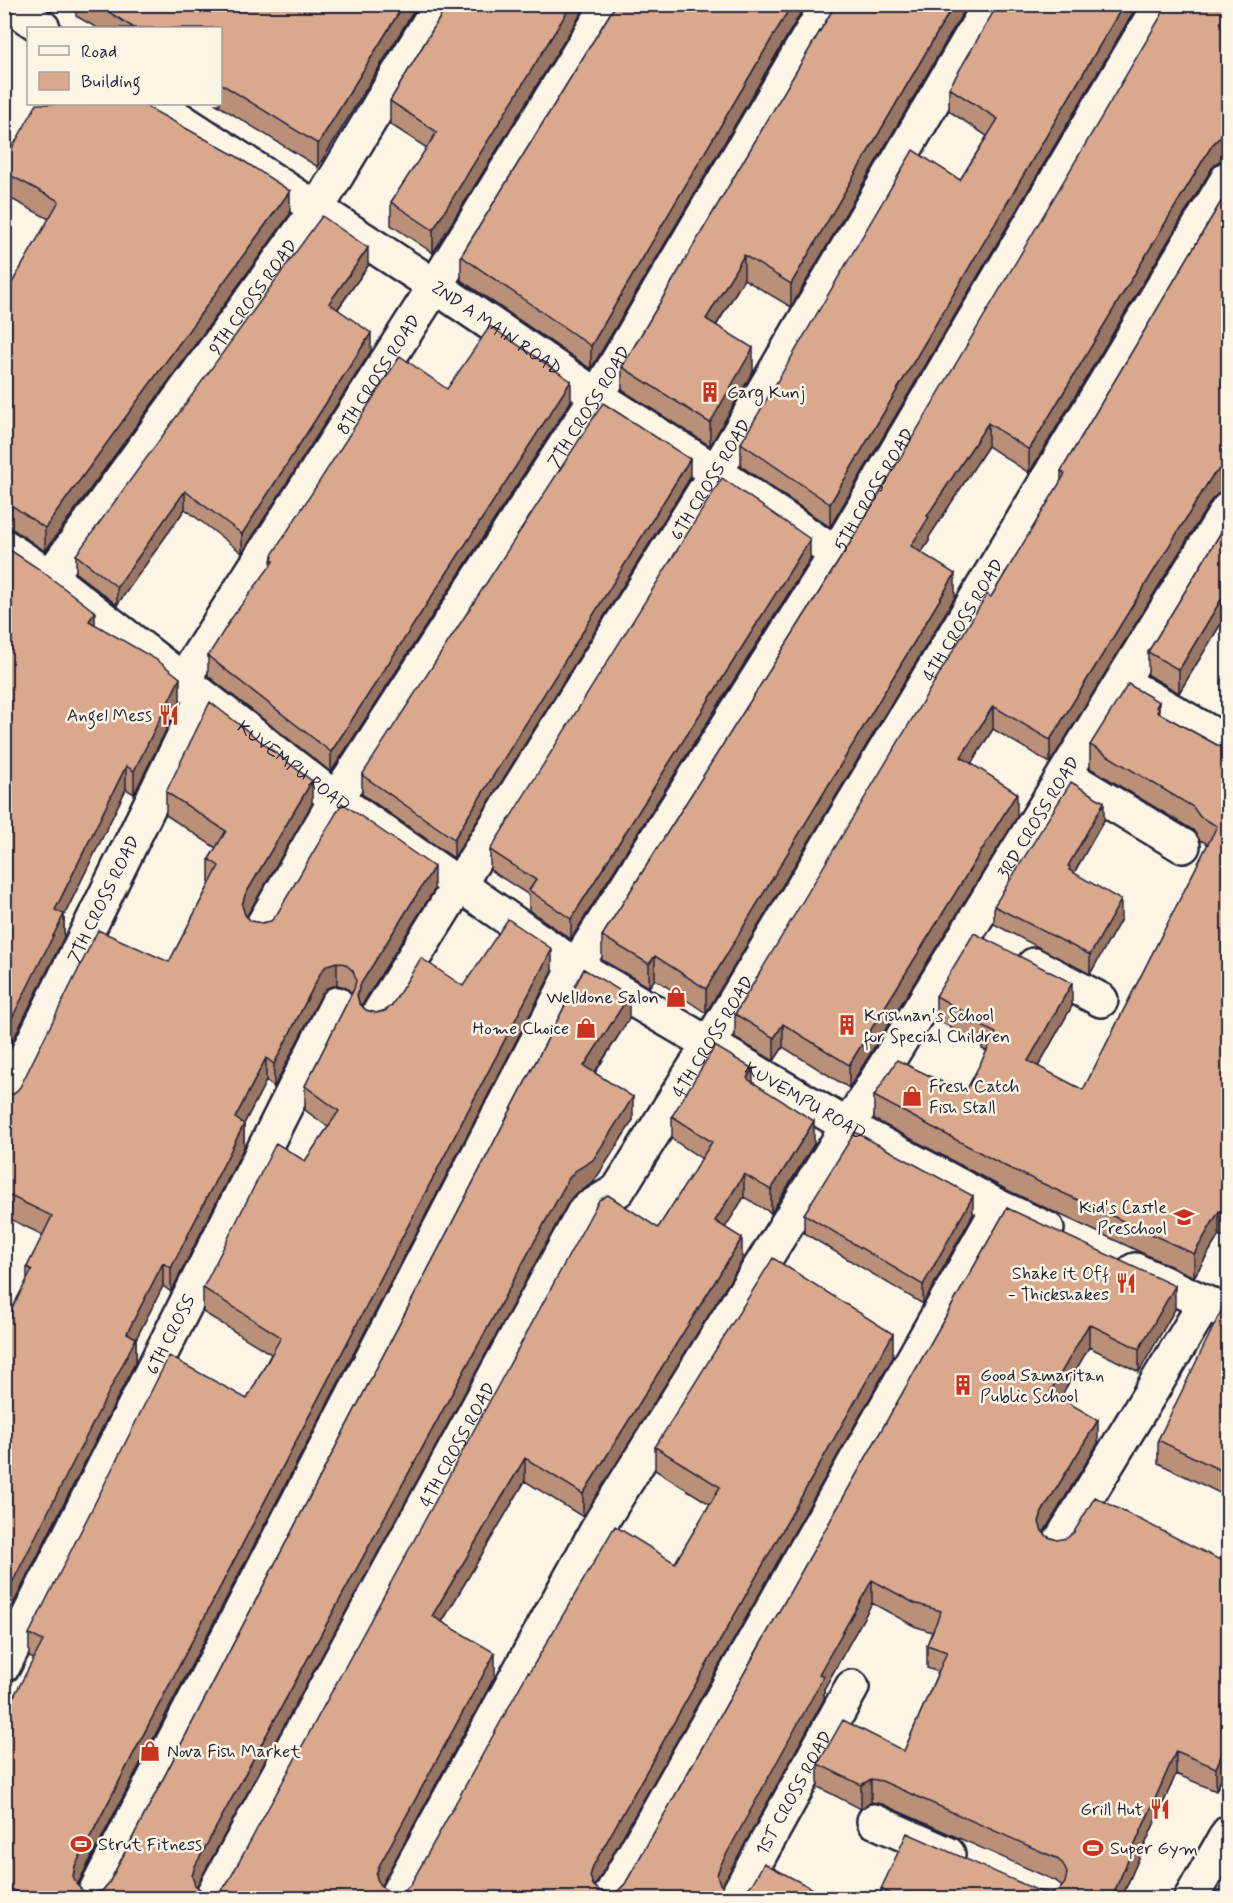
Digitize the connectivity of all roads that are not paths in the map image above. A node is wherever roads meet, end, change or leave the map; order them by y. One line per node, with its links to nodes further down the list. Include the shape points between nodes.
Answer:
1 (7, 4): 7 (street)
2 (440, 4): 10 (street, 9TH CROSS ROAD)
3 (609, 4): 11 (street, 8TH CROSS ROAD)
4 (828, 4): 12 (street, 7TH CROSS ROAD)
5 (990, 4): 13 (street, 6TH CROSS ROAD)
6 (1160, 4): 16 (street, 5TH CROSS ROAD)
7 (42, 27)
8 (158, 105): 10 (street, 2ND A MAIN ROAD)
9 (1228, 178): 31 (street, 4TH CROSS ROAD)
10 (316, 210): 11 (street, 2ND A MAIN ROAD); 17 (street, 9TH CROSS ROAD)
11 (435, 286): 12 (street, 2ND A MAIN ROAD); 19 (street, 8TH CROSS ROAD)
12 (597, 396): 13 (street, 2ND A MAIN ROAD); 22 (street, 7TH CROSS ROAD)
13 (716, 472): 16 (street, 2ND A MAIN ROAD); 24 (street, 6TH CROSS ROAD)
14 (1228, 509): 18 (street, 3RD CROSS ROAD)
15 (4, 546): 17 (street, KUVEMPU ROAD)
16 (836, 554): 27 (street, 5TH CROSS ROAD)
17 (50, 577): 19 (street, KUVEMPU ROAD)
18 (1122, 682): 20 (street); 21 (street, 3RD CROSS ROAD)
19 (193, 689): 22 (street, KUVEMPU ROAD); 32 (street, 7TH CROSS ROAD)
20 (1228, 743)
21 (1065, 775): 23 (street); 26 (street, 3RD CROSS ROAD)
22 (336, 799): 24 (street, KUVEMPU ROAD); 25 (street, 7TH CROSS ROAD)
23 (1183, 846)
24 (458, 885): 27 (street, KUVEMPU ROAD); 30 (street, 6TH CROSS ROAD)
25 (261, 928)
26 (968, 932): 28 (street); 33 (street, 3RD CROSS ROAD)
27 (576, 966): 31 (street, KUVEMPU ROAD); 44 (street, 5TH CROSS ROAD)
28 (1101, 1000)
29 (337, 1004): 39 (street, 6TH CROSS)
30 (376, 1018)
31 (709, 1044): 33 (street, KUVEMPU ROAD); 45 (street, 4TH CROSS ROAD, via 618,1190 585,1210)
32 (4, 1101)
33 (848, 1126): 34 (street, KUVEMPU ROAD); 46 (street, 3RD CROSS ROAD, via 603,1519)
34 (999, 1207): 35 (street, KUVEMPU ROAD); 47 (street)
35 (1075, 1242)
36 (1107, 1257): 37 (street)
37 (1217, 1308): 38 (street)
38 (1058, 1545)
39 (4, 1665)
40 (852, 1687): 48 (street, 1ST CROSS ROAD)
41 (874, 1821): 43 (street)
42 (1228, 1833): 49 (street)
43 (972, 1864)
44 (92, 1899)
45 (211, 1899)
46 (395, 1899)
47 (609, 1899)
48 (736, 1899)
49 (1191, 1899)

